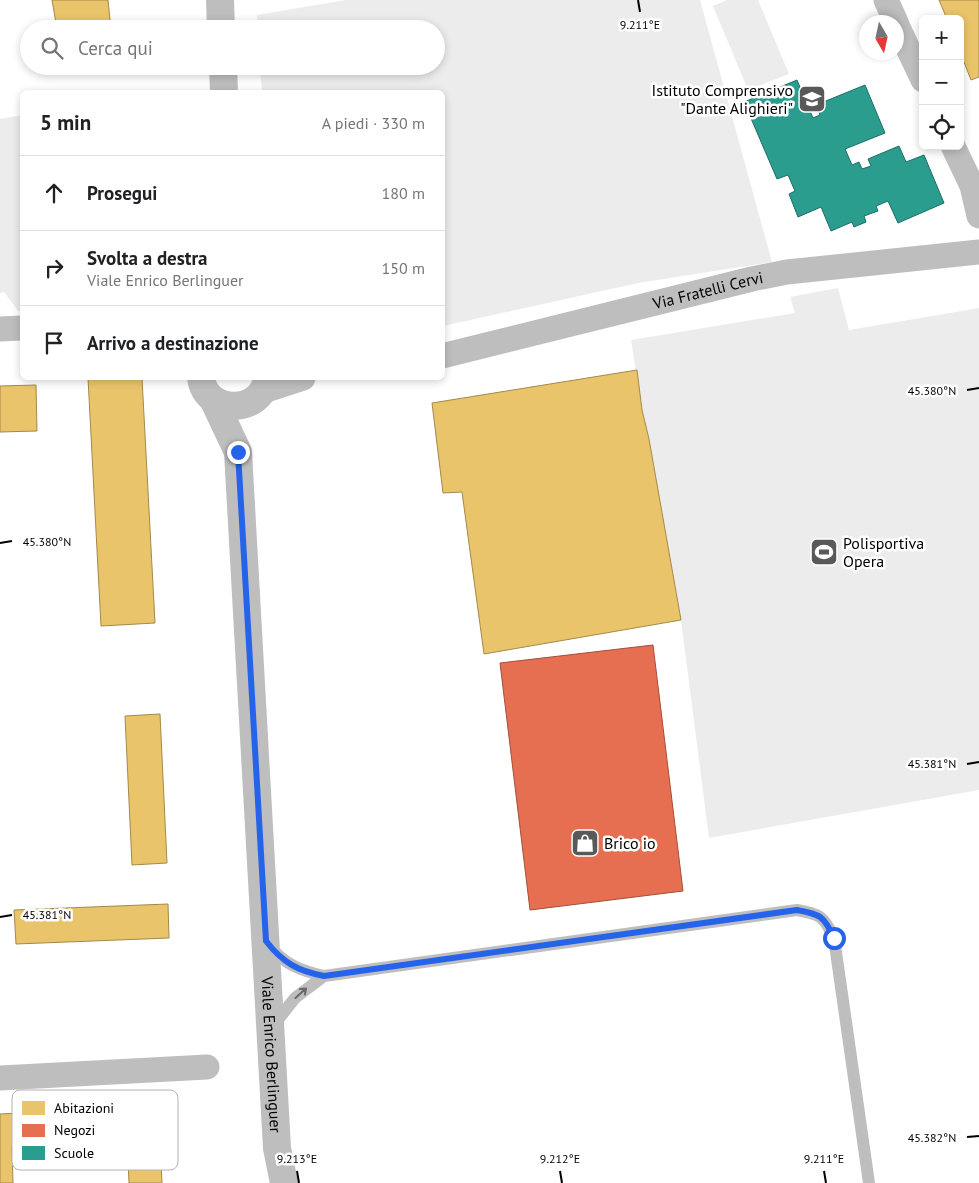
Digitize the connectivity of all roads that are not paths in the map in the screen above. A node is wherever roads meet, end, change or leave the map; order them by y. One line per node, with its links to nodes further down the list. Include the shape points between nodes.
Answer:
1 (220, 0): 4 (street)
2 (886, 0): 3 (street)
3 (893, 15)
4 (221, 20)
5 (904, 40): 6 (street)
6 (919, 72)
7 (223, 75): 8 (street)
8 (224, 90)
9 (955, 150): 10 (street, via 972,186)
10 (979, 216)
11 (979, 252): 14 (street, Via Fratelli Cervi, via 787,272)
12 (20, 328): 13 (street)
13 (0, 329)
14 (445, 355)
15 (201, 380): 18 (street, Viale Enrico Berlinguer, via 206,393)
16 (295, 380): 17 (street)
17 (262, 389): 18 (street, via 240,406 231,407); 19 (street, Viale Enrico Berlinguer)
18 (214, 401): 19 (street, Viale Enrico Berlinguer)
19 (238, 452): 20 (street, Viale Enrico Berlinguer)
20 (266, 941): 21 (lane, via 288,964); 22 (street, Viale Enrico Berlinguer)
21 (324, 976): 22 (lane, one-way to 21, via 292,1002); 28 (lane, via 797,910 815,913 823,917 834,938)
22 (271, 1030): 25 (street, Viale Enrico Berlinguer)
23 (207, 1067): 24 (street)
24 (0, 1078)
25 (277, 1148): 26 (street, Viale Enrico Berlinguer); 27 (street, Viale Enrico Berlinguer)
26 (272, 1183)
27 (284, 1183)
28 (869, 1183)

